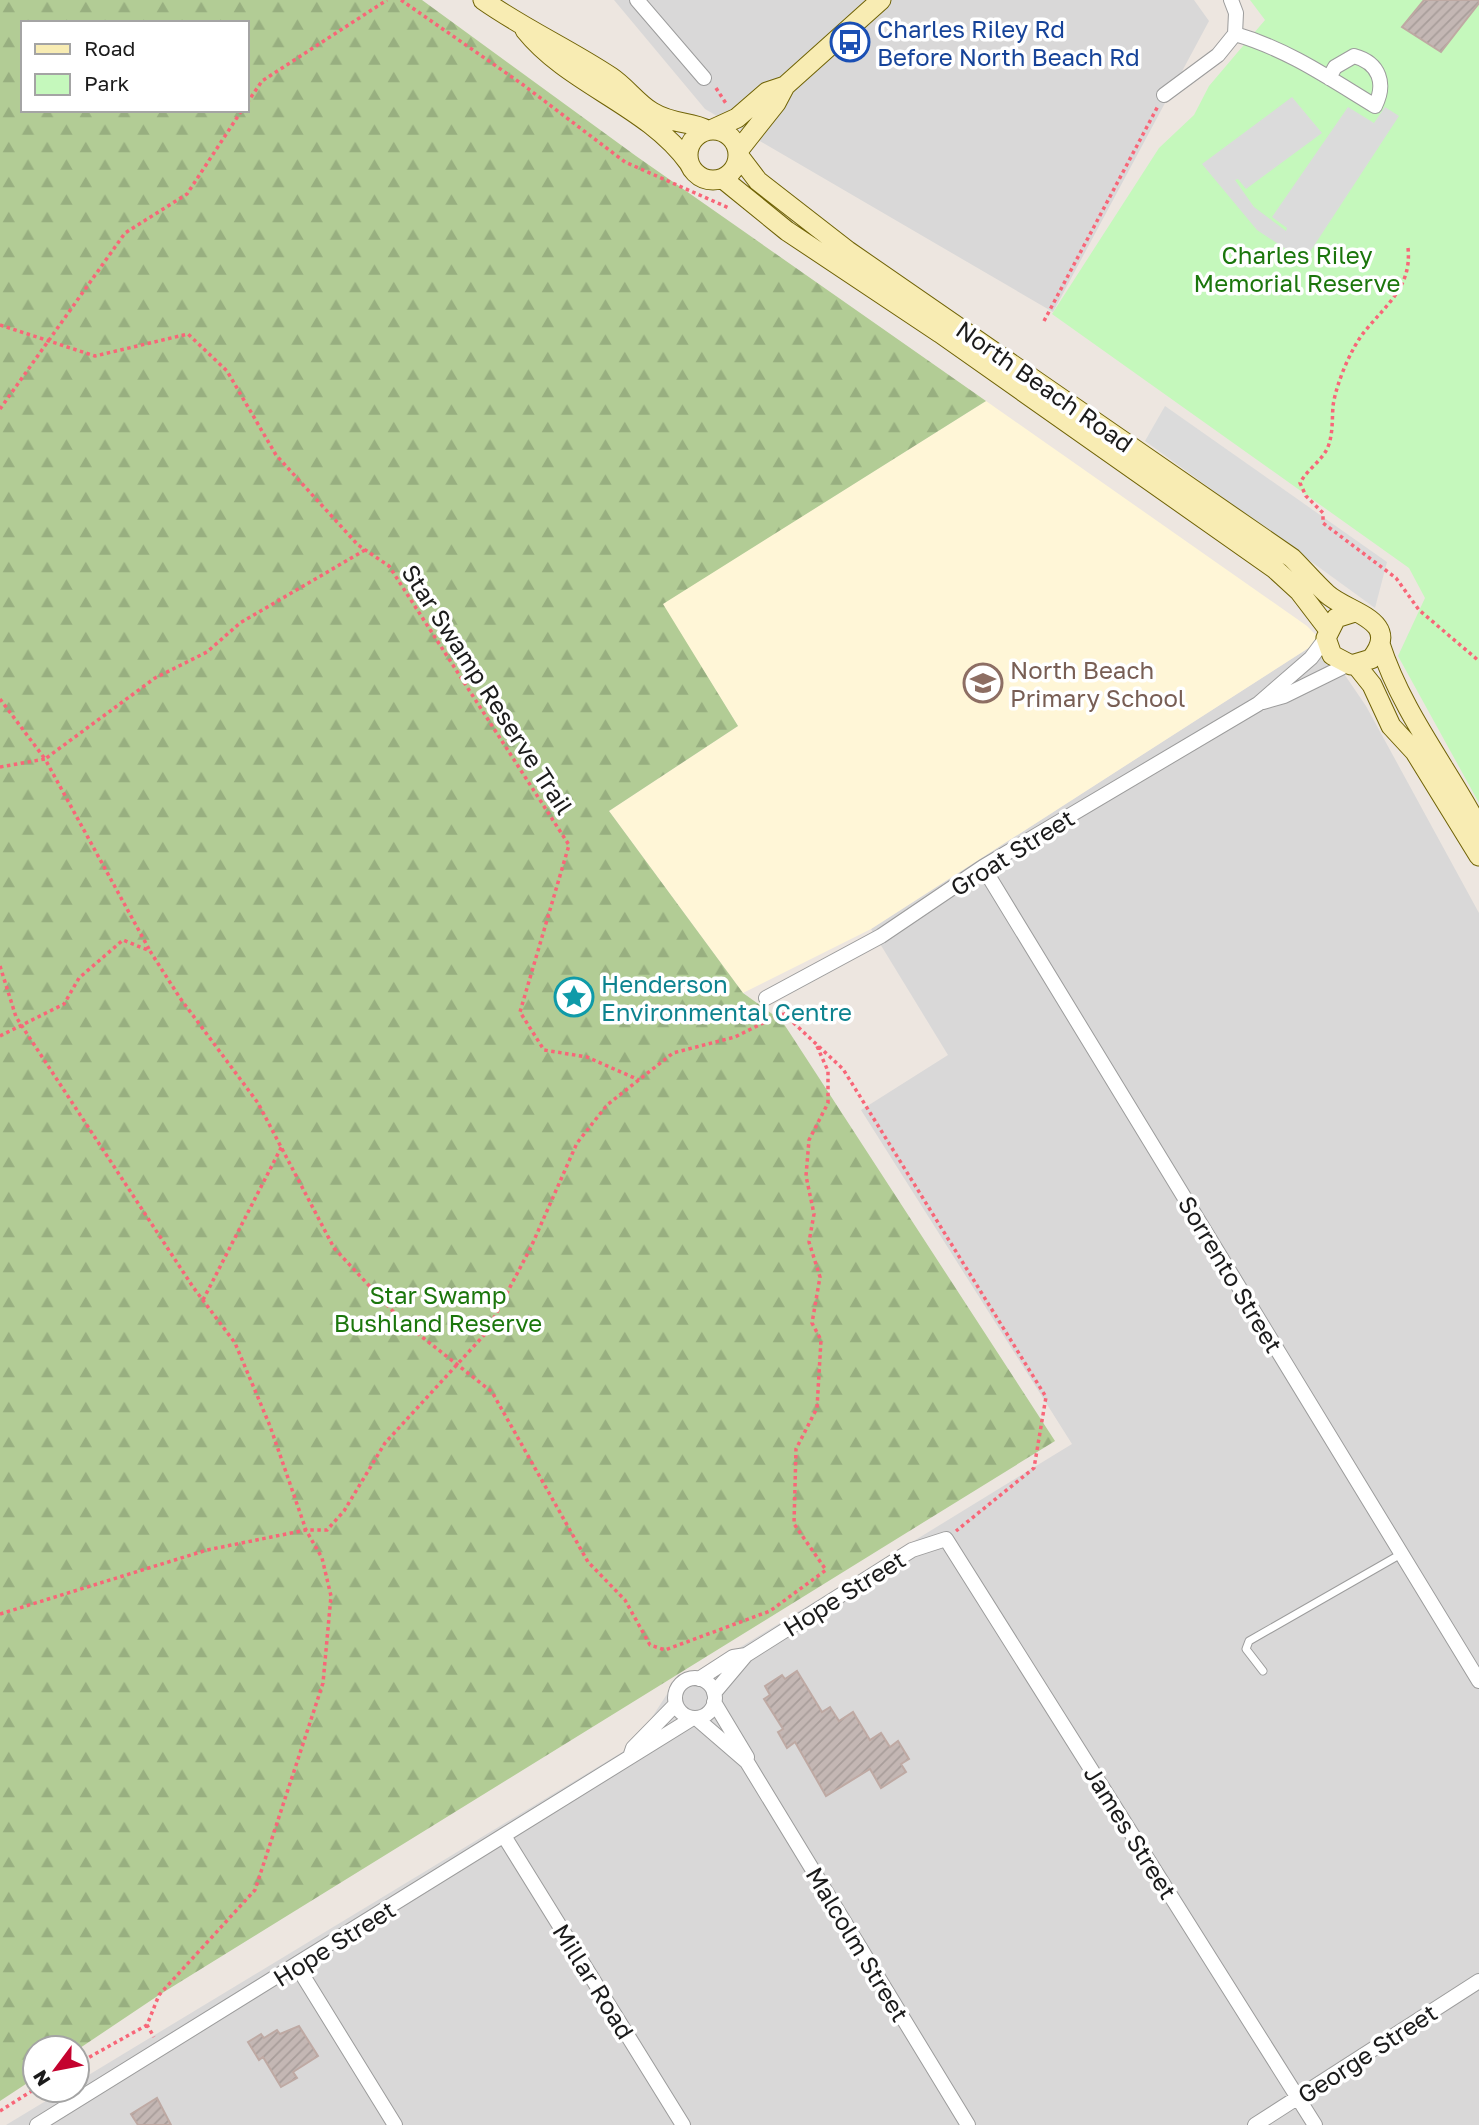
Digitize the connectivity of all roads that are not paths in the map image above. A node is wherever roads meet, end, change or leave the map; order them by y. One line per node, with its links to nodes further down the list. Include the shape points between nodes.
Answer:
1 (483, 0): 5 (main road, North Beach Road)
2 (636, 0): 7 (street)
3 (881, 0): 9 (main road)
4 (1231, 0): 6 (street)
5 (524, 29): 11 (main road, North Beach Road, via 550,39 615,79 651,111 685,126); 13 (main road, North Beach Road, via 543,53 657,132)
6 (1235, 34): 8 (street, via 1273,46); 10 (street, via 1219,55)
7 (704, 78)
8 (1329, 78)
9 (785, 86): 11 (main road, via 767,92 737,118); 12 (main road)
10 (1164, 95)
11 (710, 130): 12 (main road, North Beach Road, via 729,135); 13 (main road, via 693,139)
12 (738, 153): 14 (main road, via 734,170); 15 (main road, North Beach Road, via 758,181 848,251 1292,558 1326,594)
13 (689, 163): 14 (main road, North Beach Road, via 699,176)
14 (723, 179): 16 (main road, North Beach Road, via 787,231 951,340 1275,569 1299,591)
15 (1355, 612): 16 (main road, via 1336,618); 17 (main road, North Beach Road, via 1376,623)
16 (1327, 633): 18 (main road, North Beach Road, via 1332,655); 19 (street, Groat Street, via 1311,658)
17 (1380, 644): 18 (main road, via 1371,659); 20 (main road, North Beach Road, via 1406,708)
18 (1351, 665): 19 (street, Groat Street); 21 (main road, North Beach Road, via 1372,685 1391,726 1415,752)
19 (1258, 704): 22 (street, Groat Street)
20 (1479, 828)
21 (1479, 856)
22 (983, 867): 23 (street, Groat Street, via 881,936); 25 (street, Sorrento Street)
23 (766, 998)
24 (946, 1539): 26 (street, Hope Street, via 912,1550); 38 (street, James Street)
25 (1402, 1554): 27 (lane, via 1249,1641 1246,1649); 29 (street, Sorrento Street)
26 (746, 1655): 28 (street, Hope Street, via 733,1657); 30 (street, Hope Street)
27 (1263, 1671)
28 (699, 1679): 30 (street, via 709,1684); 31 (street, via 680,1684)
29 (1479, 1681)
30 (714, 1698): 32 (street, via 706,1715); 34 (street, Malcolm Street)
31 (676, 1704): 32 (street, via 682,1713); 33 (street, Hope Street, via 633,1748)
32 (695, 1718): 33 (street, Hope Street); 34 (street, Malcolm Street)
33 (629, 1758): 35 (street, Hope Street)
34 (747, 1762): 42 (street, Malcolm Street)
35 (505, 1836): 36 (street, Hope Street); 41 (street, Millar Road)
36 (296, 1966): 39 (street, Hope Street); 40 (street)
37 (1479, 1981): 38 (street, George Street)
38 (1298, 2098): 43 (street, George Street); 44 (street, James Street)
39 (37, 2125)
40 (395, 2125)
41 (683, 2125)
42 (968, 2125)
43 (1255, 2125)
44 (1315, 2125)

